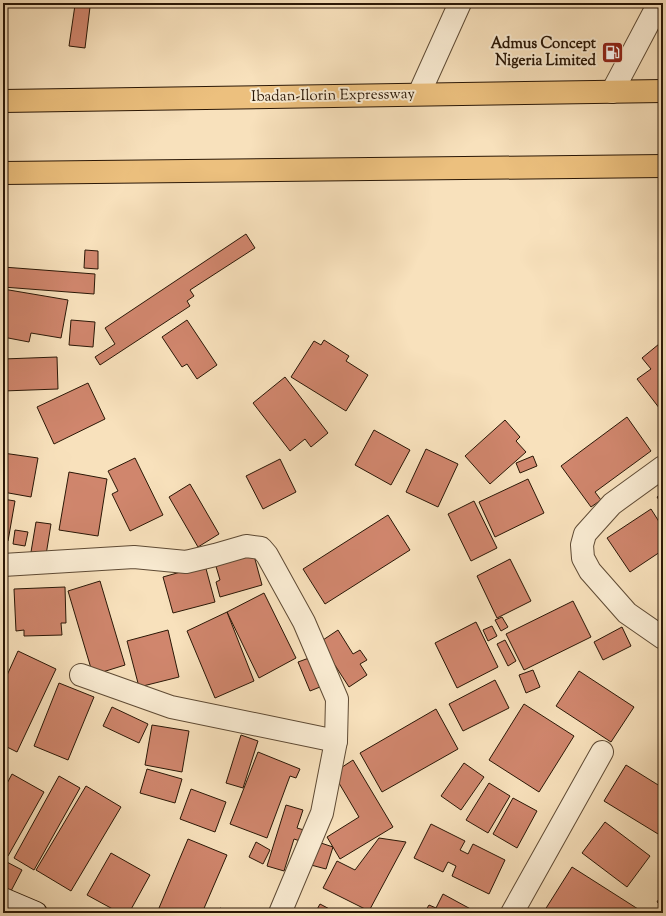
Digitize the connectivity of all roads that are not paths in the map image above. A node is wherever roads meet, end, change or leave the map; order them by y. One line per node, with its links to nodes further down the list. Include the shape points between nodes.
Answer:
1 (460, 3): 5 (street)
2 (659, 3): 4 (street)
3 (663, 91): 4 (highway, Ibadan-Ilorin Expressway)
4 (612, 92): 5 (highway, Ibadan-Ilorin Expressway)
5 (419, 94): 6 (highway, Ibadan-Ilorin Expressway)
6 (3, 101)
7 (663, 166): 8 (highway)
8 (3, 173)
9 (663, 467): 11 (street, via 612,504 585,534 582,545 583,558 590,571 627,613)
10 (3, 565): 13 (street, via 134,558 186,562 246,546 261,548 304,622 337,699)
11 (663, 638)
12 (81, 675): 13 (street, via 170,707)
13 (336, 741): 17 (street, via 322,813)
14 (602, 752): 18 (street)
15 (3, 899): 16 (street)
16 (36, 913)
17 (280, 913)
18 (512, 913)

